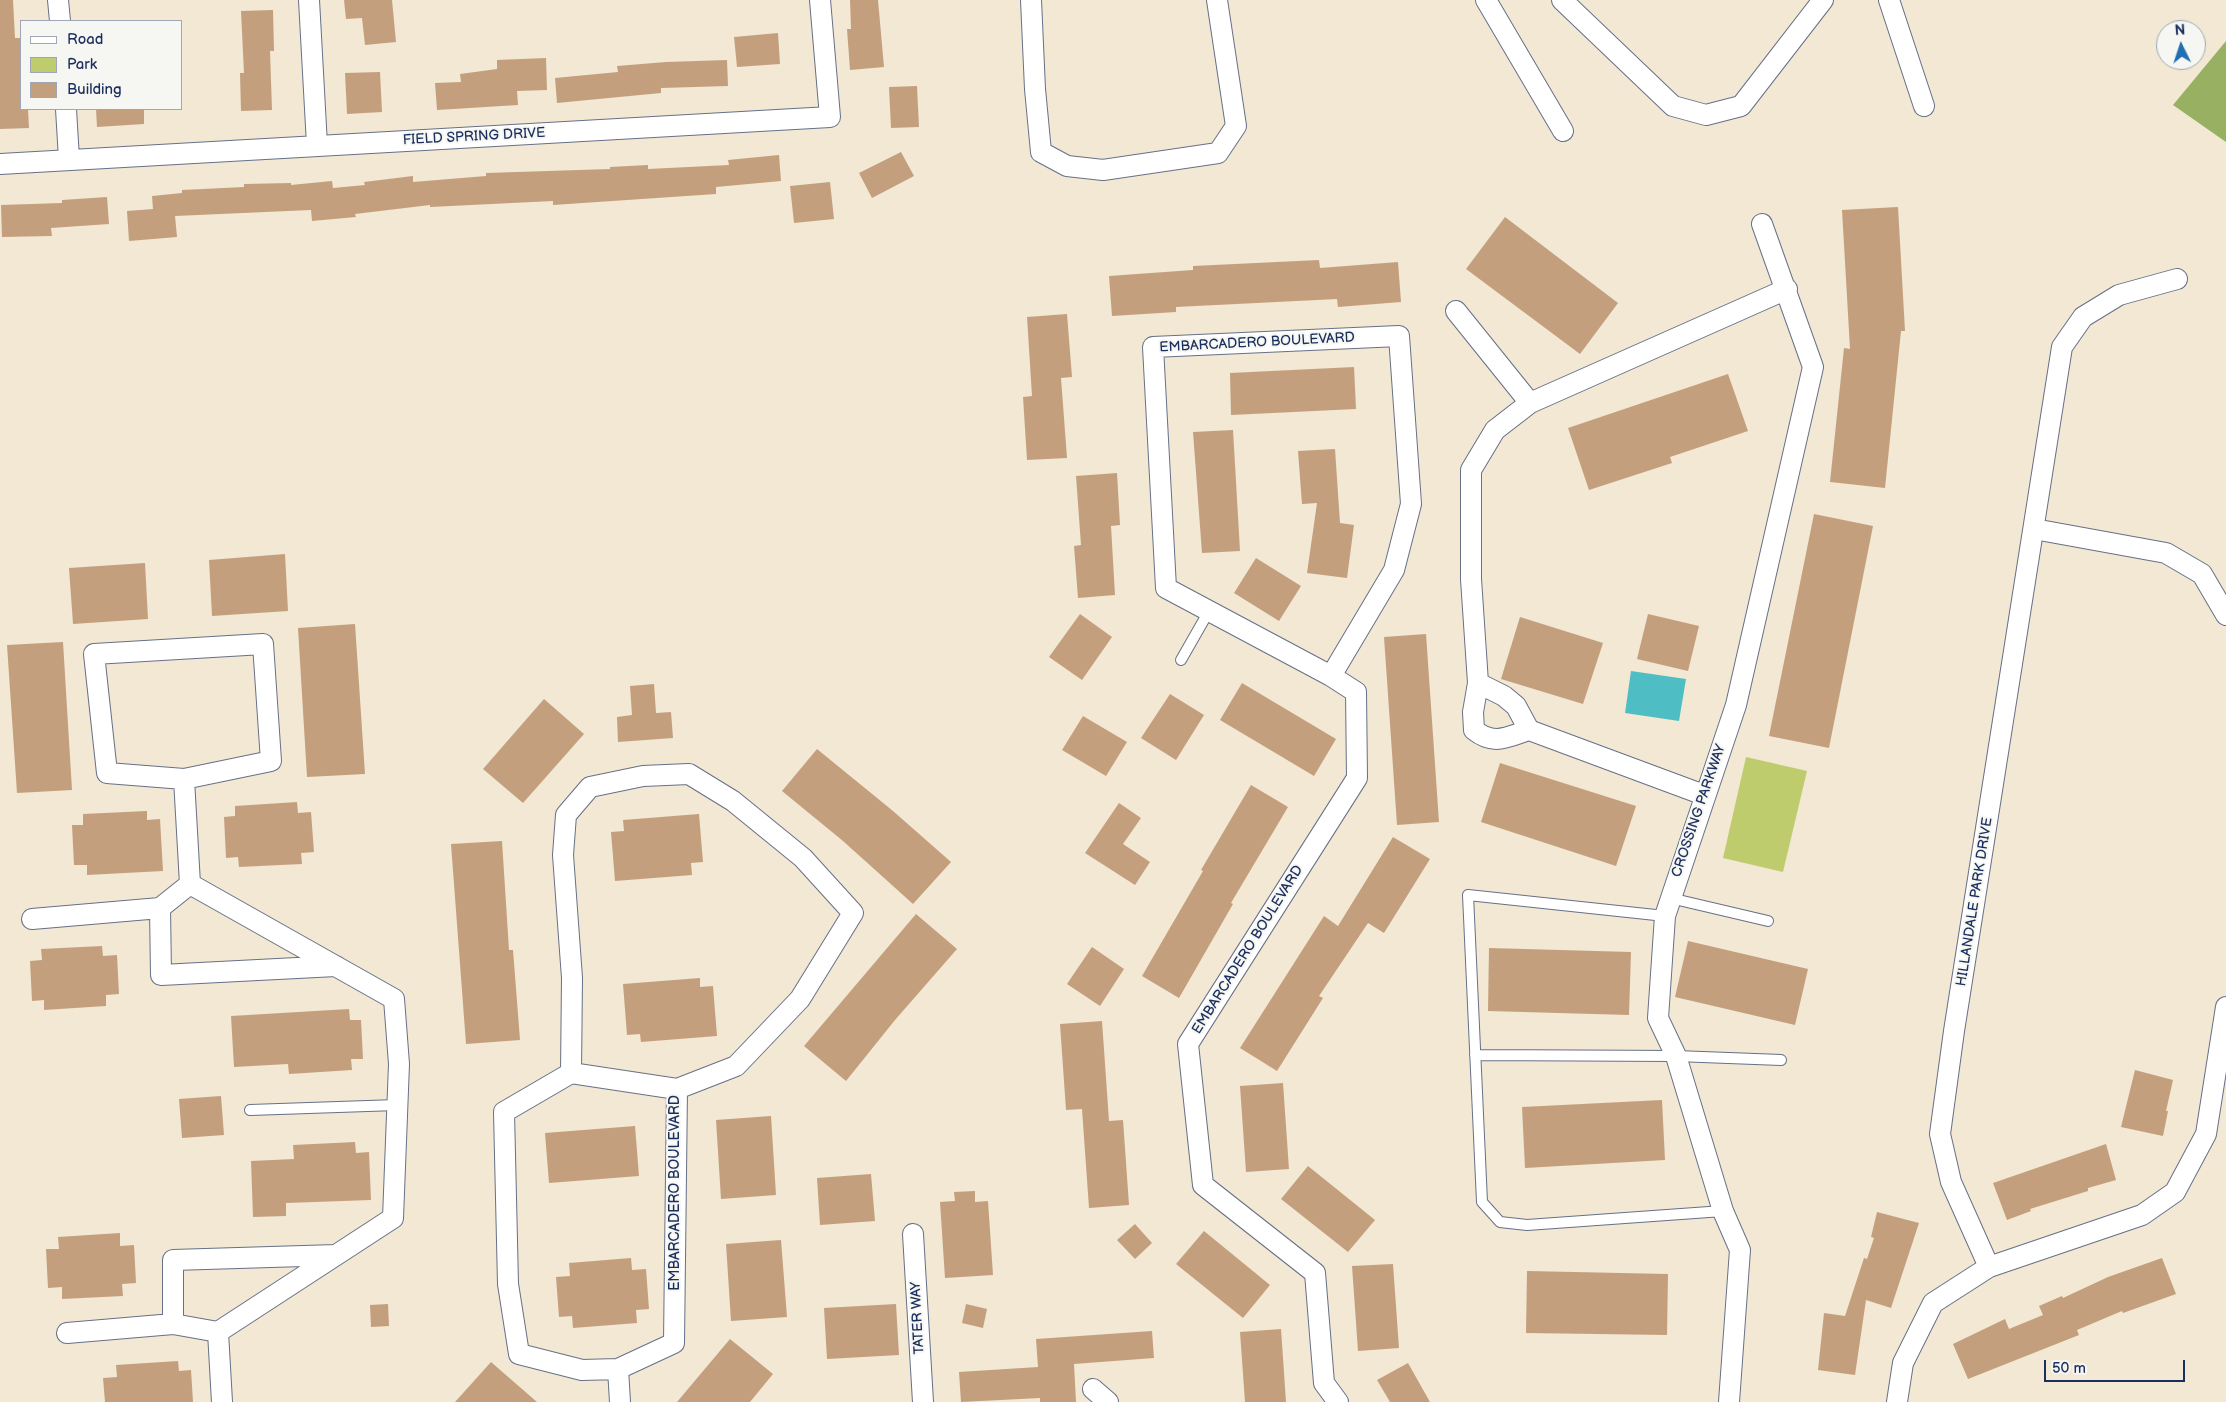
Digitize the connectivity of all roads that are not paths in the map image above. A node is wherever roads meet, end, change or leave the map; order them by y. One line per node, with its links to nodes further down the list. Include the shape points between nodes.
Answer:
1 (58, 0): 10 (street)
2 (309, 0): 14 (street)
3 (820, 0): 14 (street, FIELD SPRING DRIVE, via 830,117)
4 (1031, 0): 5 (street, via 1042,152 1067,166 1103,170 1218,153 1236,126)
5 (1217, 0)
6 (1486, 0): 13 (street)
7 (1562, 0): 8 (street, via 1673,106 1706,115 1741,106)
8 (1823, 0)
9 (1888, 0): 11 (street)
10 (60, 20)
11 (1924, 106)
12 (66, 110): 15 (street)
13 (1563, 131)
14 (317, 145): 15 (street, FIELD SPRING DRIVE)
15 (69, 159): 16 (street, FIELD SPRING DRIVE)
16 (0, 164)
17 (1762, 224): 19 (street, CROSSING PARKWAY)
18 (2176, 279): 22 (street, HILLANDALE PARK DRIVE, via 2119,295 2083,317 2062,347)
19 (1787, 289): 21 (street); 30 (street, CROSSING PARKWAY, via 1813,367 1736,705)
20 (1456, 310): 21 (street)
21 (1530, 403): 27 (street, via 1495,430 1471,470 1471,579)
22 (2034, 529): 24 (street, via 2166,553 2202,574); 48 (street, HILLANDALE PARK DRIVE, via 1940,1134 1951,1182)
23 (1209, 611): 25 (lane); 26 (street, EMBARCADERO BOULEVARD); 26 (street, EMBARCADERO BOULEVARD, via 1166,588 1153,346 1399,336 1411,504 1394,570)
24 (2226, 615)
25 (1181, 660)
26 (1331, 676): 56 (street, EMBARCADERO BOULEVARD, via 1356,692 1357,778 1188,1044 1203,1185 1315,1273 1324,1383)
27 (1478, 683): 28 (street, via 1516,706); 28 (street, via 1472,712 1474,730 1484,737 1498,740)
28 (1529, 730): 30 (street)
29 (184, 779): 29 (street, via 272,761 263,644 94,654 107,773); 31 (street)
30 (1704, 795): 32 (street, CROSSING PARKWAY)
31 (190, 884): 33 (street); 36 (street)
32 (1668, 907): 35 (lane); 38 (lane, via 1468,895); 39 (street, CROSSING PARKWAY, via 1658,1018)
33 (160, 908): 34 (street); 36 (street, via 161,975)
34 (32, 919)
35 (1768, 921)
36 (336, 966): 43 (street, via 394,999 399,1064)
37 (2226, 1007): 48 (street, via 2206,1134 2175,1192 2142,1215)
38 (1475, 1055): 39 (lane); 45 (lane, via 1482,1202 1500,1222 1527,1226)
39 (1676, 1056): 40 (lane); 45 (street, CROSSING PARKWAY)
40 (1781, 1060)
41 (571, 1073): 42 (street, EMBARCADERO BOULEVARD); 42 (street, via 572,978 564,855 566,814 590,787 643,776 689,774 733,801 803,858 853,913 800,999 736,1066); 52 (street, EMBARCADERO BOULEVARD, via 504,1112 508,1284 519,1354 582,1370)
42 (677, 1089): 52 (street, EMBARCADERO BOULEVARD, via 674,1343)
43 (397, 1105): 44 (lane); 47 (street, via 393,1218)
44 (250, 1110)
45 (1723, 1211): 57 (street, CROSSING PARKWAY, via 1740,1250)
46 (913, 1234): 55 (street, TATER WAY)
47 (336, 1255): 49 (street, via 173,1260); 50 (street)
48 (1989, 1267): 58 (street, via 1933,1303 1903,1363)
49 (174, 1324): 50 (street); 51 (street)
50 (218, 1332): 53 (street)
51 (67, 1333)
52 (618, 1369): 54 (street)
53 (222, 1402)
54 (620, 1402)
55 (923, 1402)
56 (1338, 1402)
57 (1729, 1402)
58 (1897, 1402)

